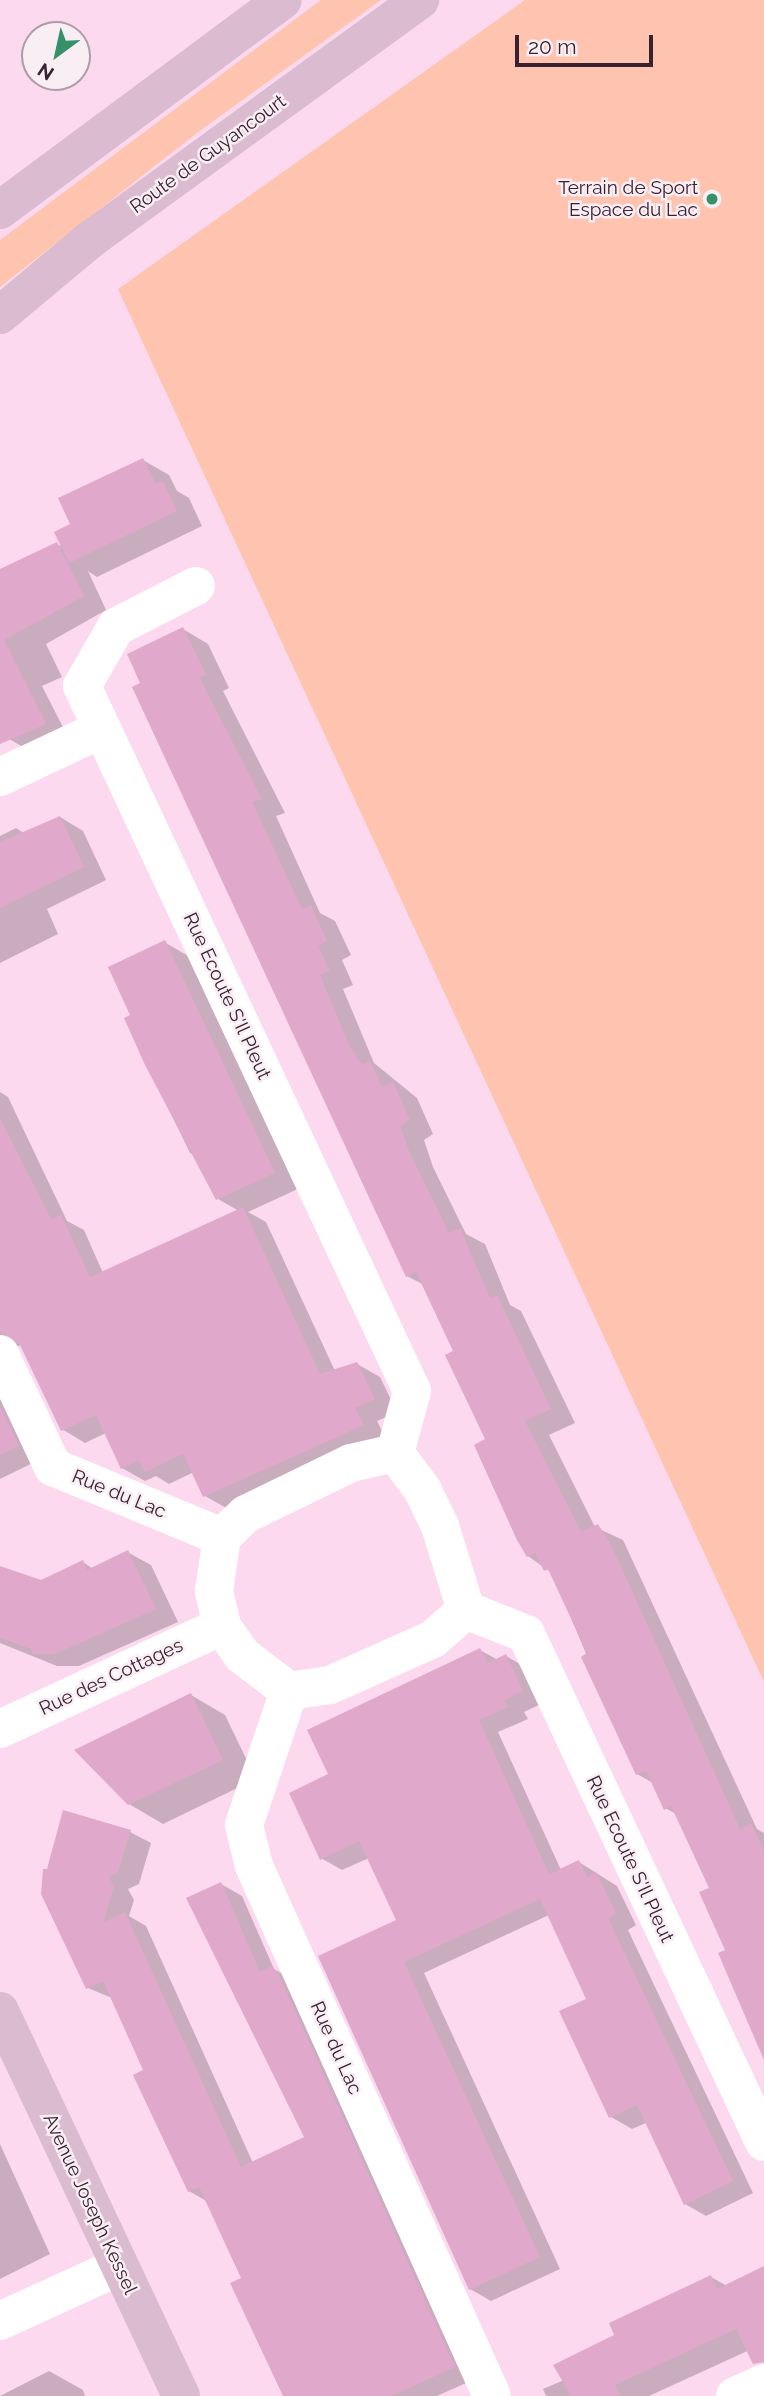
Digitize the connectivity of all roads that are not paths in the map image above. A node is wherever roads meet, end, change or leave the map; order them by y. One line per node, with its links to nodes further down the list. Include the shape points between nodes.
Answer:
1 (284, 0): 3 (main road)
2 (420, 0): 4 (main road, Route de Guyancourt, via 91,239)
3 (0, 210)
4 (0, 315)
5 (196, 586): 6 (street, Rue Ecoute S'Il Pleut, via 116,627 82,686)
6 (100, 730): 7 (street); 9 (street, Rue Ecoute S'Il Pleut, via 412,1391)
7 (0, 777)
8 (0, 1354): 10 (street, Rue du Lac, via 53,1467)
9 (395, 1453): 10 (street, via 351,1463 257,1509); 11 (street, via 422,1489 440,1526)
10 (222, 1537): 12 (street, via 214,1591)
11 (466, 1610): 13 (street, via 433,1639 330,1685); 16 (street, Rue Ecoute S'Il Pleut, via 526,1634)
12 (222, 1626): 13 (street, via 242,1656); 14 (street, Rue des Cottages)
13 (289, 1691): 21 (street, Rue du Lac, via 244,1825 254,1866)
14 (0, 1729)
15 (0, 2011): 17 (main road, Avenue Joseph Kessel)
16 (764, 2142)
17 (120, 2266): 18 (street); 20 (main road, Avenue Joseph Kessel)
18 (0, 2321)
19 (764, 2383): 22 (street)
20 (181, 2396)
21 (492, 2396)
22 (735, 2396)

